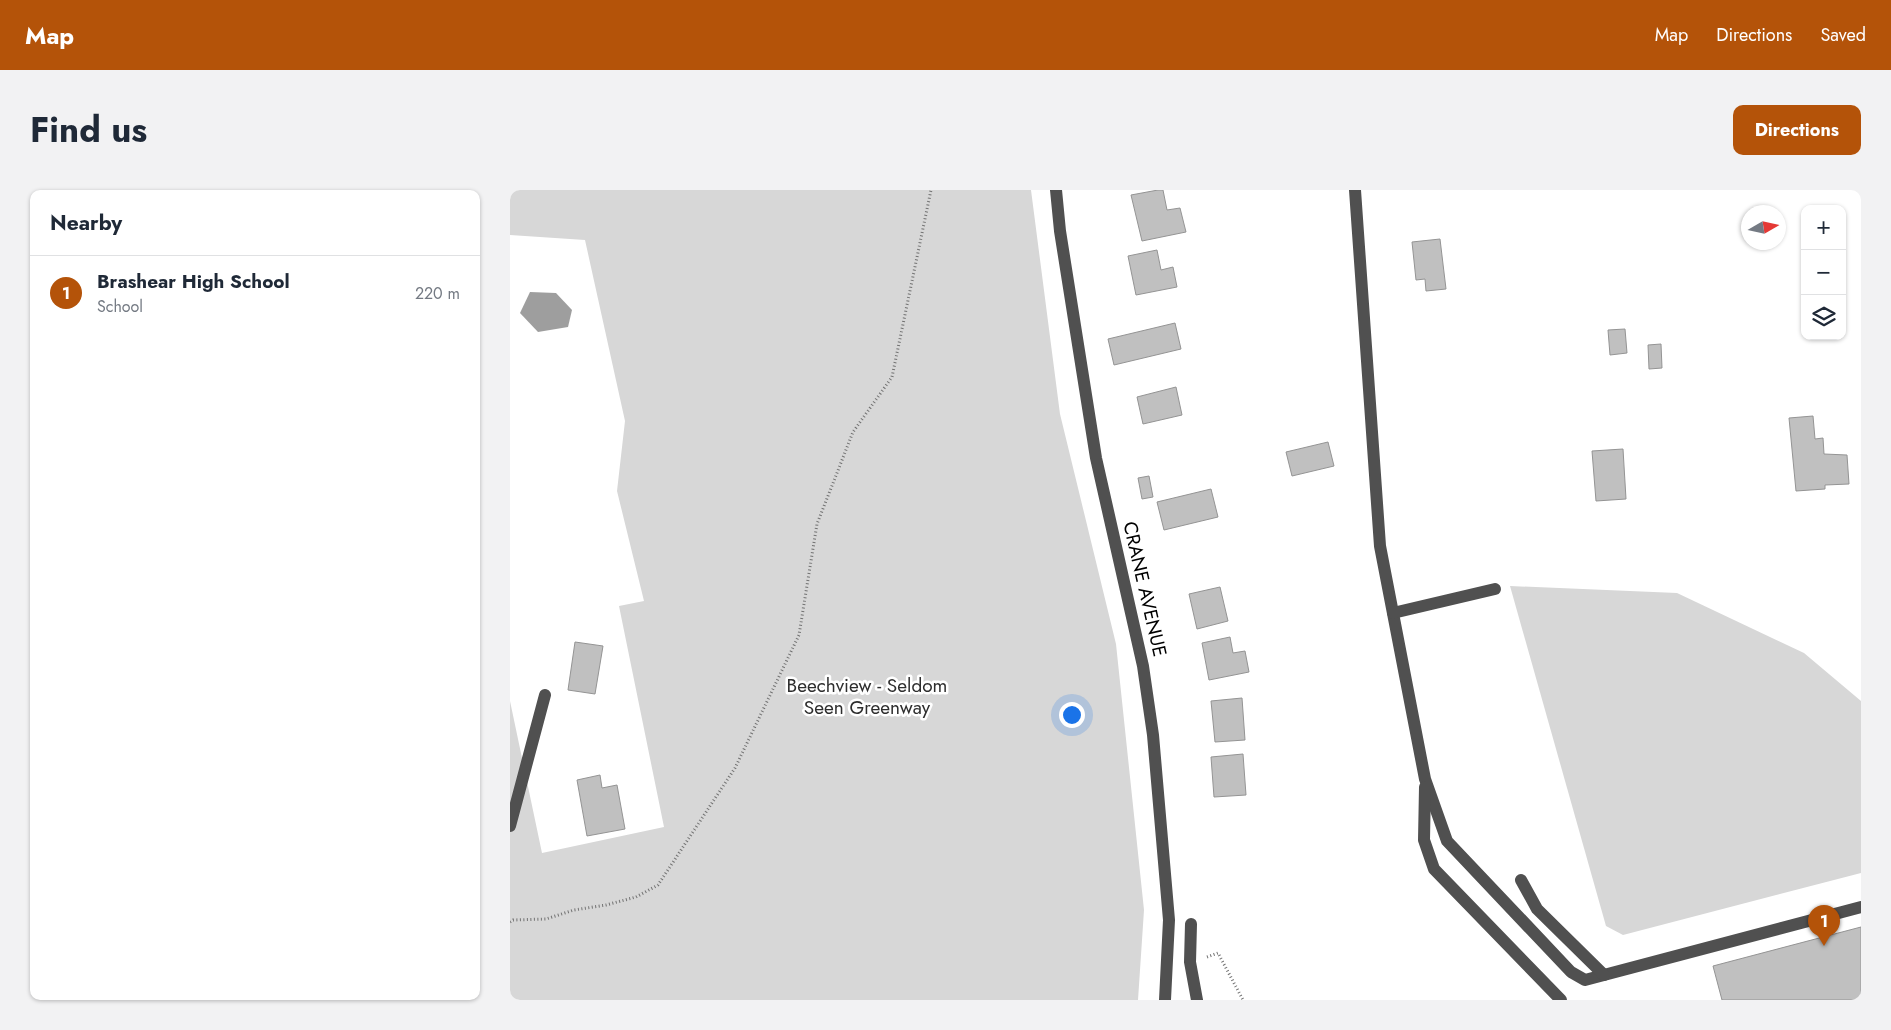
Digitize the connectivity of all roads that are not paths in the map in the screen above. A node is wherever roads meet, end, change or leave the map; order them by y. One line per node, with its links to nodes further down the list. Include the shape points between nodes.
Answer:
1 (1056, 190): 12 (street, CRANE AVENUE, via 1096,458 1143,666 1153,735 1169,920)
2 (1355, 190): 4 (street, via 1380,546)
3 (1495, 589): 4 (street)
4 (1393, 613): 6 (street)
5 (545, 696): 7 (street)
6 (1425, 779): 11 (street, via 1447,841 1571,972 1586,980); 14 (street, via 1424,840 1434,869)
7 (510, 826)
8 (1521, 880): 11 (street, via 1537,908)
9 (1861, 907): 11 (street)
10 (1191, 924): 13 (street, via 1190,962)
11 (1604, 975)
12 (1165, 1000)
13 (1197, 1000)
14 (1561, 1000)

